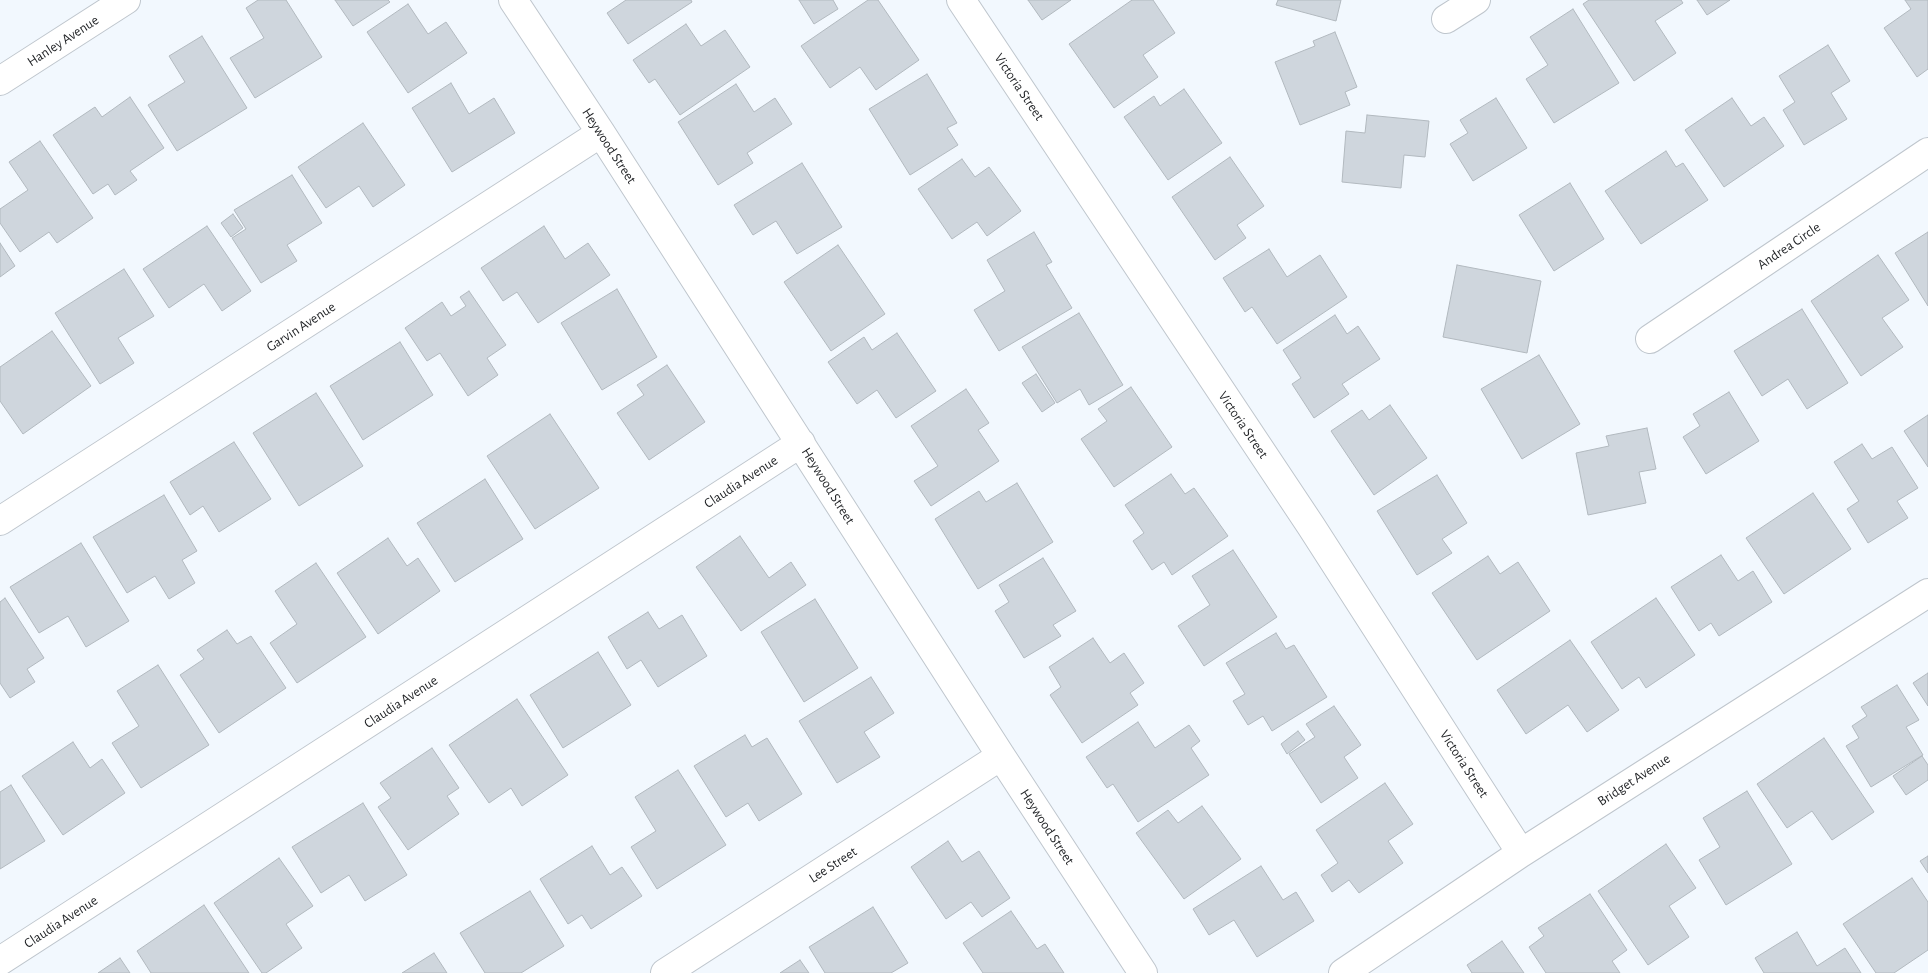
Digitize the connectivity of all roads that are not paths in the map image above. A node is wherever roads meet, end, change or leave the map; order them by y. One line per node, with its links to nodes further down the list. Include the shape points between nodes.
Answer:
1 (126, 0): 6 (street, Hanley Avenue)
2 (513, 0): 7 (street, Heywood Street)
3 (961, 0): 14 (street, Victoria Street, via 1305,518)
4 (1476, 0): 5 (street)
5 (1446, 19)
6 (0, 81)
7 (601, 133): 10 (street, Heywood Street); 11 (street, Garvin Avenue)
8 (1928, 152): 9 (street, Andrea Circle)
9 (1650, 339)
10 (802, 443): 13 (street, Heywood Street); 15 (street, Claudia Avenue)
11 (0, 521)
12 (1928, 592): 14 (street, Bridget Avenue)
13 (1000, 756): 16 (street, Lee Street); 17 (street, Heywood Street)
14 (1521, 853): 18 (street, Bridget Avenue)
15 (0, 961)
16 (664, 973)
17 (1142, 973)
18 (1343, 973)

